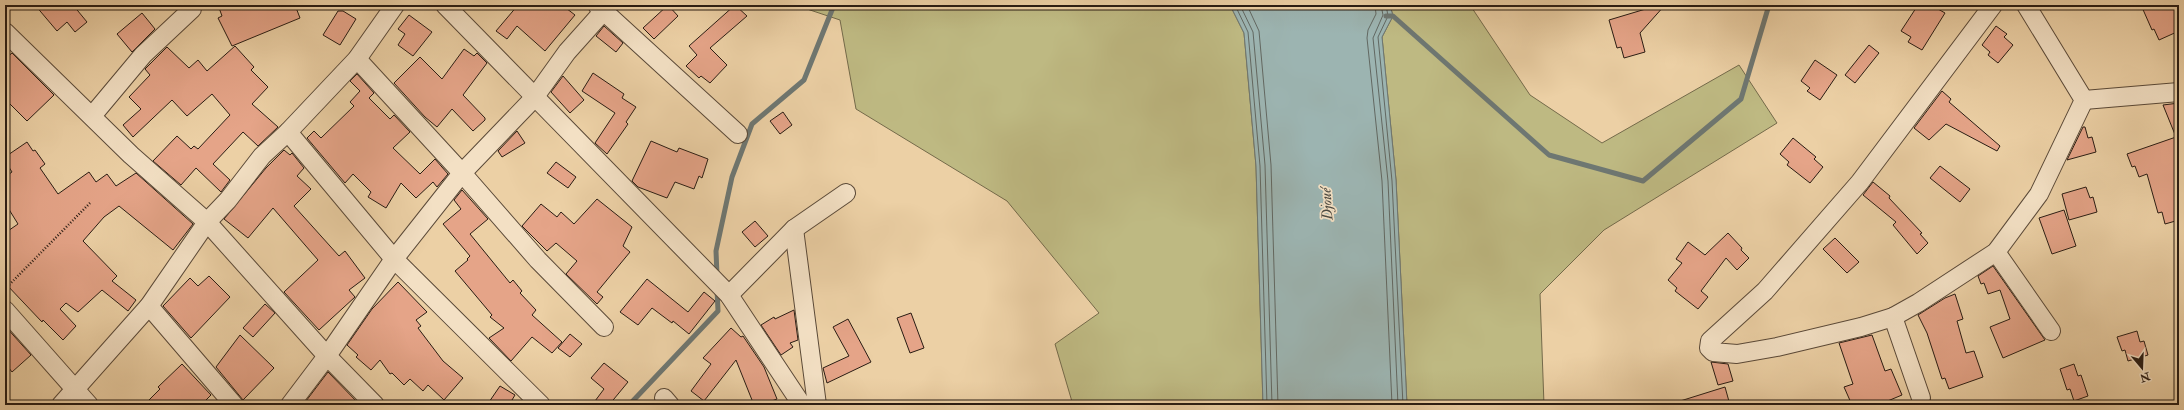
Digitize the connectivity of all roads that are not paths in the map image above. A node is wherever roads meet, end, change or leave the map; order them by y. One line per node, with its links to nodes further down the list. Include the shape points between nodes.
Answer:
1 (395, 5): 8 (street)
2 (445, 5): 10 (street)
3 (1993, 5): 24 (street, via 1860,182 1765,291 1709,344 1713,352 1738,354 1861,327)
4 (2026, 5): 11 (street)
5 (603, 7): 10 (street); 14 (street)
6 (192, 9): 12 (street, via 143,55)
7 (5, 32): 12 (street)
8 (356, 59): 13 (street); 15 (street)
9 (2179, 92): 11 (street)
10 (534, 98): 15 (street); 21 (street)
11 (2084, 100): 19 (street, via 2039,194)
12 (92, 116): 17 (street, via 131,155)
13 (288, 132): 17 (street, via 262,156 228,200); 20 (street)
14 (738, 134)
15 (462, 173): 20 (street); 25 (street, via 538,260)
16 (846, 193): 18 (street)
17 (207, 222): 22 (street); 27 (street)
18 (794, 229): 21 (street); 37 (street)
19 (1996, 252): 24 (street); 26 (street)
20 (394, 259): 27 (street); 35 (street)
21 (729, 295): 36 (street)
22 (149, 306): 28 (street); 32 (street)
23 (5, 310): 28 (street)
24 (1893, 317): 29 (street)
25 (604, 327)
26 (2051, 331)
27 (327, 356): 33 (street); 34 (street)
28 (75, 390): 30 (street); 31 (street)
29 (1922, 398)
30 (61, 405)
31 (89, 405)
32 (234, 405)
33 (290, 405)
34 (375, 405)
35 (541, 405)
36 (802, 405)
37 (817, 405)

